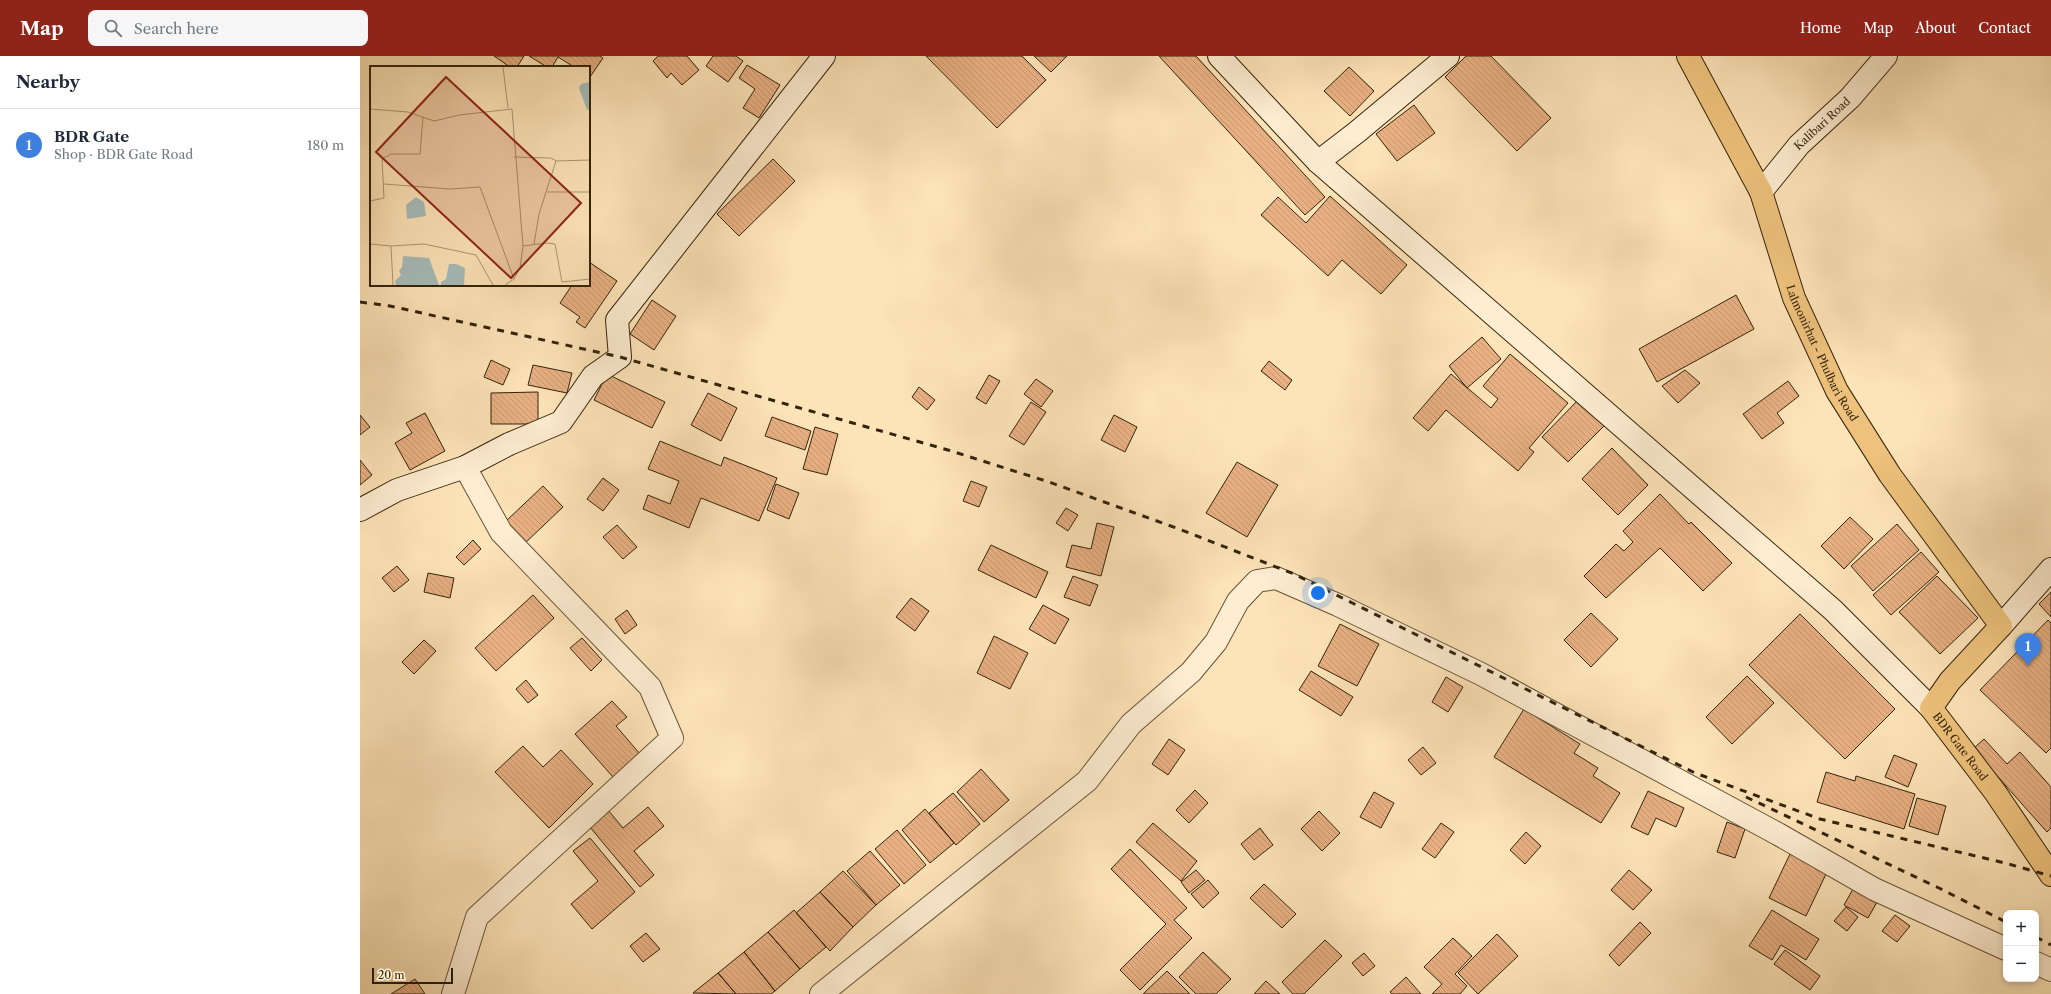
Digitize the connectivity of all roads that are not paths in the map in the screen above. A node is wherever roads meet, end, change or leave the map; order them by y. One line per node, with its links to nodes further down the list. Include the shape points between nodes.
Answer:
1 (824, 56): 8 (street, via 618,320 620,357 593,376 561,422 509,444)
2 (1219, 56): 6 (street)
3 (1448, 56): 6 (street)
4 (1688, 56): 7 (main road, Lalmonirhat - Phulbari Road)
5 (1886, 56): 7 (street, Kalibari Road, via 1850,98 1799,145)
6 (1318, 162): 12 (street, via 1833,610)
7 (1761, 192): 11 (main road, Lalmonirhat - Phulbari Road, via 1794,298 1837,391 1890,475)
8 (465, 467): 9 (street, via 397,490); 17 (street, via 501,532 650,687 672,738 477,917)
9 (360, 510)
10 (2051, 569): 11 (street)
11 (2001, 626): 12 (main road, BDR Gate Road, via 1950,681)
12 (1931, 708): 13 (main road, BDR Gate Road, via 1995,792)
13 (2051, 875)
14 (2003, 948): 18 (street, via 1874,889 1778,834 1481,674 1276,578 1257,581 1238,601 1216,642 1191,672 1131,724 1087,780)
15 (2039, 964): 16 (street)
16 (2051, 970)
17 (453, 994)
18 (821, 994)

